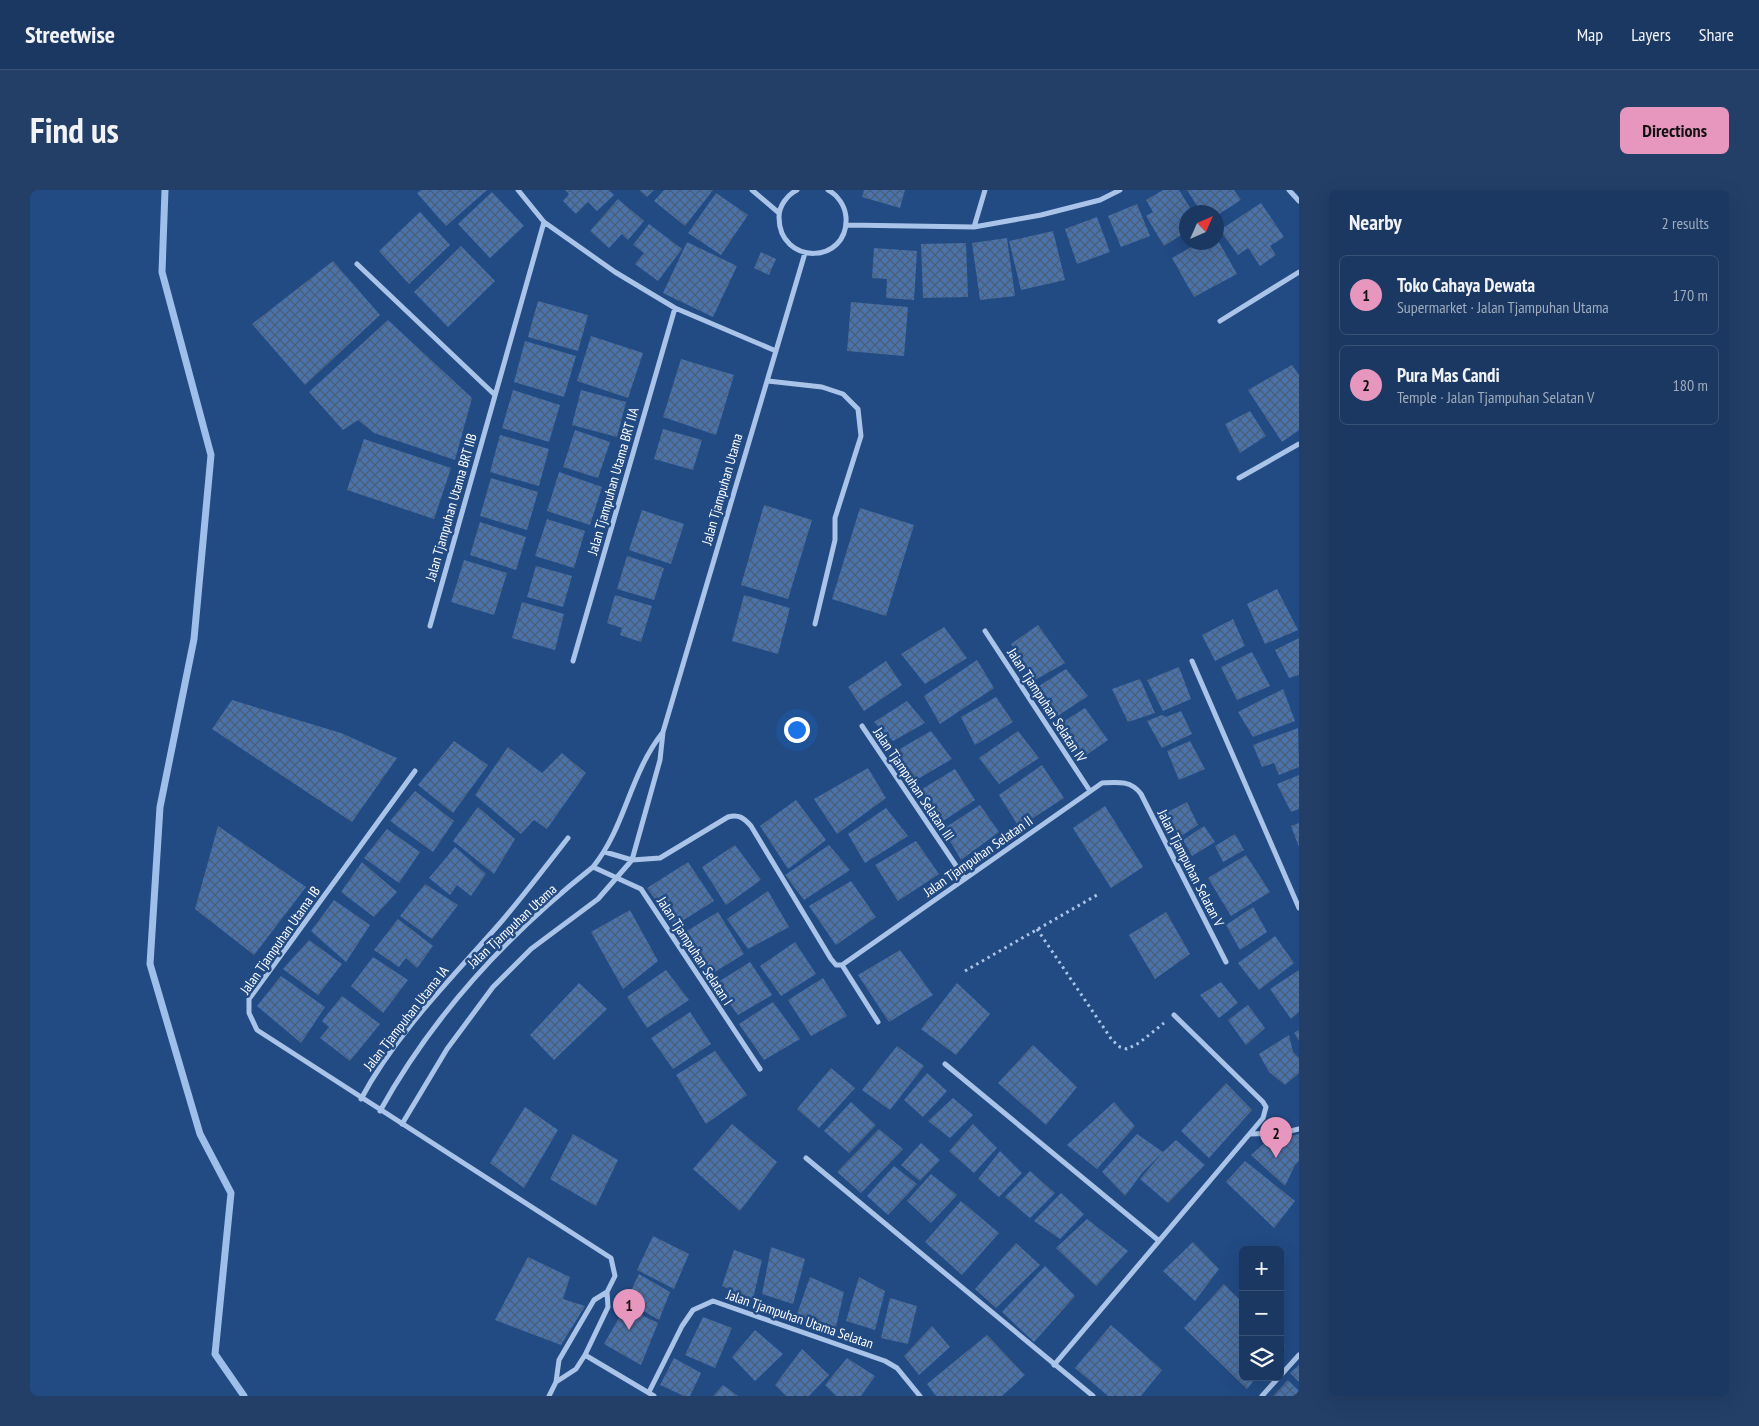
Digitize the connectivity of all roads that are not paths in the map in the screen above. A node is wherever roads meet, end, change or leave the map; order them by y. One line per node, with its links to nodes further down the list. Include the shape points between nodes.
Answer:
1 (518, 190): 10 (street)
2 (752, 190): 9 (street)
3 (797, 190): 9 (street, via 784,201)
4 (828, 190): 11 (street, via 840,200 846,211)
5 (985, 190): 12 (street)
6 (1120, 190): 12 (street, via 1100,200 1041,215)
7 (1289, 190): 8 (street)
8 (1299, 201)
9 (779, 213): 13 (street, via 779,226 784,238 793,248)
10 (544, 222): 16 (street, via 615,272); 20 (street, Jalan Tjampuhan Utama BRT IIB)
11 (846, 225): 12 (street); 13 (street, via 843,236 827,251)
12 (974, 227)
13 (805, 253): 18 (street, Jalan Tjampuhan Utama)
14 (357, 264): 20 (street)
15 (1299, 272): 17 (street)
16 (675, 308): 18 (street); 26 (street, Jalan Tjampuhan Utama BRT IIA)
17 (1220, 321)
18 (776, 351): 19 (street, Jalan Tjampuhan Utama)
19 (768, 381): 23 (street, via 822,387 843,394 858,409 861,436 835,518 835,540); 29 (street, Jalan Tjampuhan Utama)
20 (495, 395): 24 (street, Jalan Tjampuhan Utama BRT IIB)
21 (1299, 444): 22 (street)
22 (1239, 478)
23 (815, 624)
24 (430, 626)
25 (985, 631): 32 (street, Jalan Tjampuhan Selatan IV)
26 (573, 661)
27 (1192, 661): 39 (street)
28 (862, 726): 38 (street, Jalan Tjampuhan Selatan III)
29 (663, 732): 34 (street, Jalan Tjampuhan Utama, via 648,751); 35 (street, Jalan Tjampuhan Utama, via 660,760)
30 (415, 770): 46 (street, Jalan Tjampuhan Utama IB, via 249,999 249,1013 257,1030)
31 (1133, 786): 32 (street, Jalan Tjampuhan Selatan II, via 1122,782 1102,783); 40 (street, Jalan Tjampuhan Selatan V, via 1143,798)
32 (1090, 791): 38 (street, Jalan Tjampuhan Selatan II)
33 (568, 838): 46 (street, Jalan Tjampuhan Utama IA, via 502,921 418,1017 375,1072)
34 (605, 852): 35 (street); 36 (street, Jalan Tjampuhan Utama)
35 (632, 860): 37 (street, Jalan Tjampuhan Utama); 41 (street, via 660,858 728,817 741,817 751,826 831,959)
36 (593, 867): 37 (street, Jalan Tjampuhan Selatan I); 47 (street, Jalan Tjampuhan Utama, via 481,968 416,1053)
37 (618, 878): 45 (street, Jalan Tjampuhan Selatan I, via 641,889); 48 (street, Jalan Tjampuhan Utama, via 583,912 531,949 493,987 442,1056)
38 (965, 879): 41 (street, Jalan Tjampuhan Selatan II)
39 (1299, 908)
40 (1226, 962)
41 (842, 966): 43 (street)
42 (1174, 1015): 50 (street, via 1263,1102 1266,1108 1263,1118)
43 (878, 1022)
44 (945, 1064): 52 (street)
45 (760, 1069)
46 (361, 1099): 47 (street, Jalan Tjampuhan Utama IB)
47 (380, 1111): 48 (street)
48 (402, 1124): 53 (street, via 605,1253 611,1258 615,1276)
49 (1299, 1129): 50 (street)
50 (1251, 1134): 52 (street)
51 (806, 1158): 56 (street)
52 (1158, 1240): 56 (street)
53 (607, 1292): 55 (street, via 608,1307); 59 (street, via 594,1300 559,1360)
54 (1299, 1355): 57 (street)
55 (585, 1356): 59 (street, via 576,1369); 60 (street, Jalan Tjampuhan Utama Selatan)
56 (1054, 1365): 63 (street)
57 (1284, 1372)
58 (1276, 1381): 64 (street)
59 (556, 1382): 61 (street)
60 (652, 1394): 62 (street, Jalan Tjampuhan Utama Selatan, via 682,1326 693,1310 713,1301 885,1361 897,1368)
61 (549, 1396)
62 (920, 1396)
63 (1093, 1396)
64 (1262, 1396)

